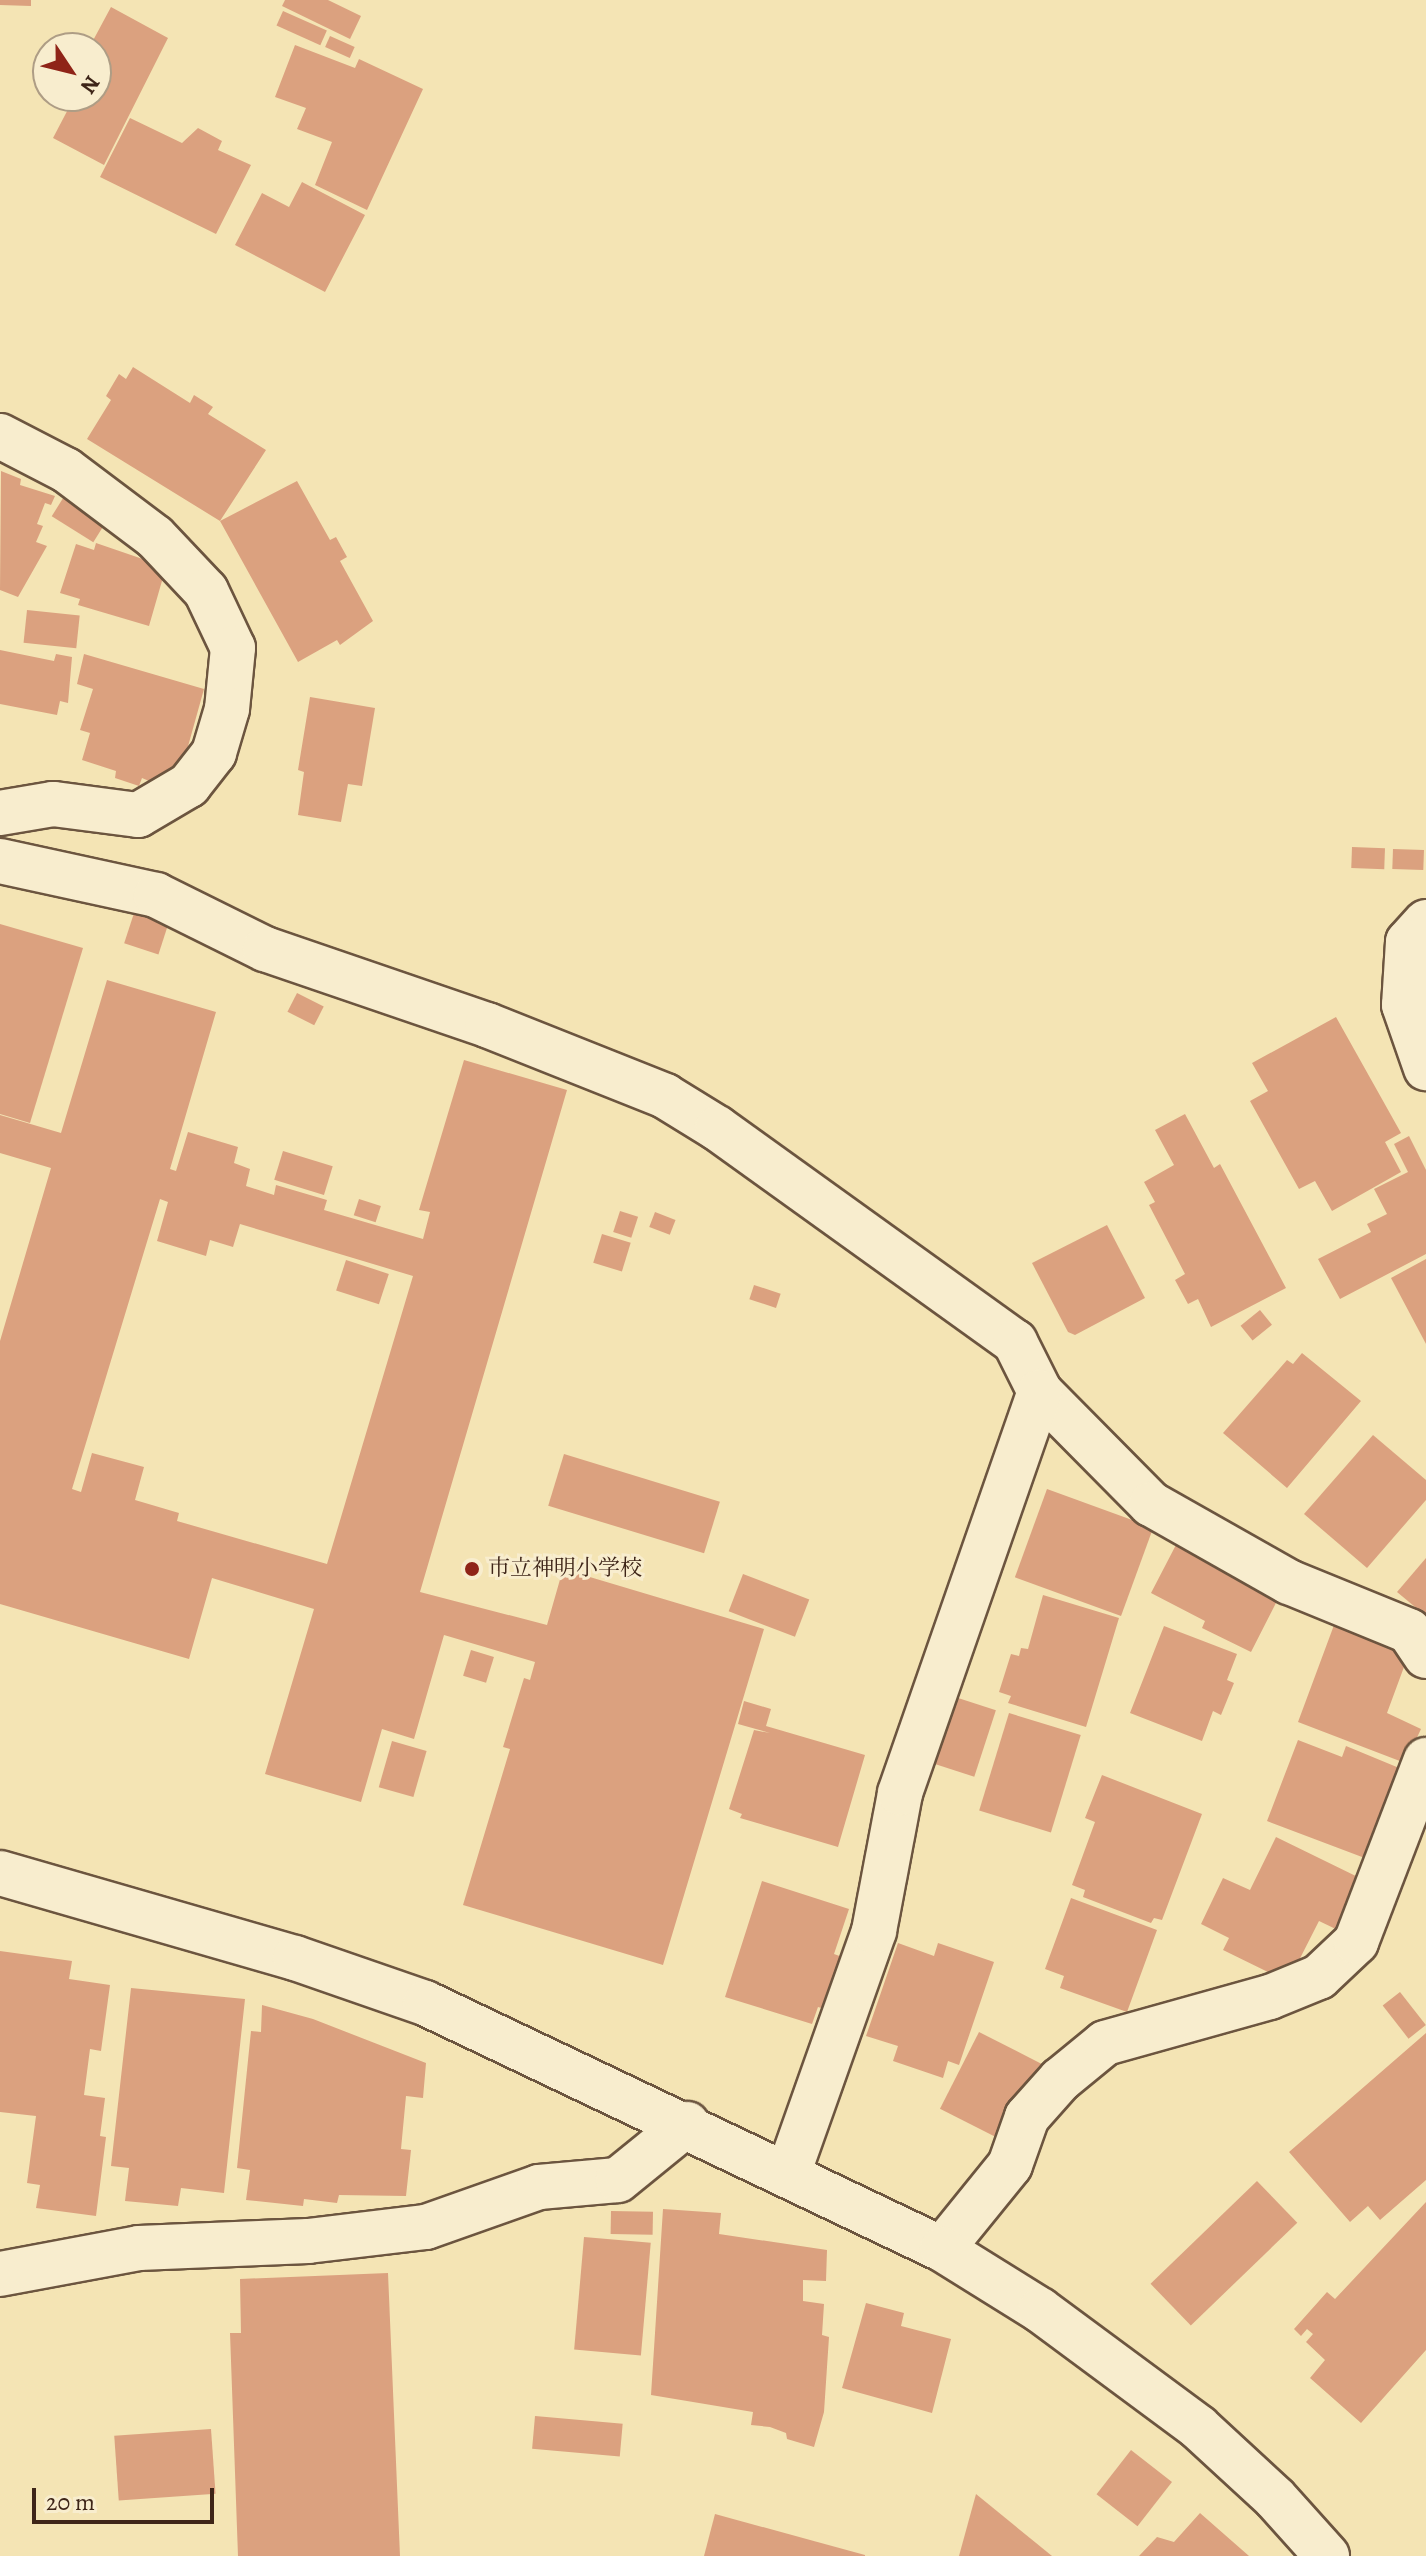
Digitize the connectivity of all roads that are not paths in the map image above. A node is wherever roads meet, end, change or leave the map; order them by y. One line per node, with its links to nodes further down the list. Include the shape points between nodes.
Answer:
1 (0, 436): 2 (street, via 66,470 155,537 206,591 233,648 227,709 214,753 189,785 138,815 53,804)
2 (0, 813)
3 (0, 861): 6 (street, via 156,895 265,949 487,1025 665,1096 1015,1342)
4 (1426, 922): 5 (street, via 1408,942 1404,1005)
5 (1426, 1068)
6 (1040, 1392): 7 (street, via 1151,1504 1289,1582 1409,1631); 11 (street, via 900,1793 874,1931)
7 (1426, 1656)
8 (1426, 1760): 12 (street, via 1356,1942 1319,1977 1270,1997 1105,2043 1060,2080 1027,2117 1010,2165)
9 (0, 1873): 10 (street, via 295,1958 425,2003)
10 (687, 2124): 11 (street); 13 (street, via 618,2180 539,2187 426,2227 308,2241 139,2248)
11 (788, 2174): 12 (street)
12 (942, 2249): 14 (street, via 1040,2310 1198,2427 1275,2498)
13 (0, 2274)
14 (1327, 2556)

